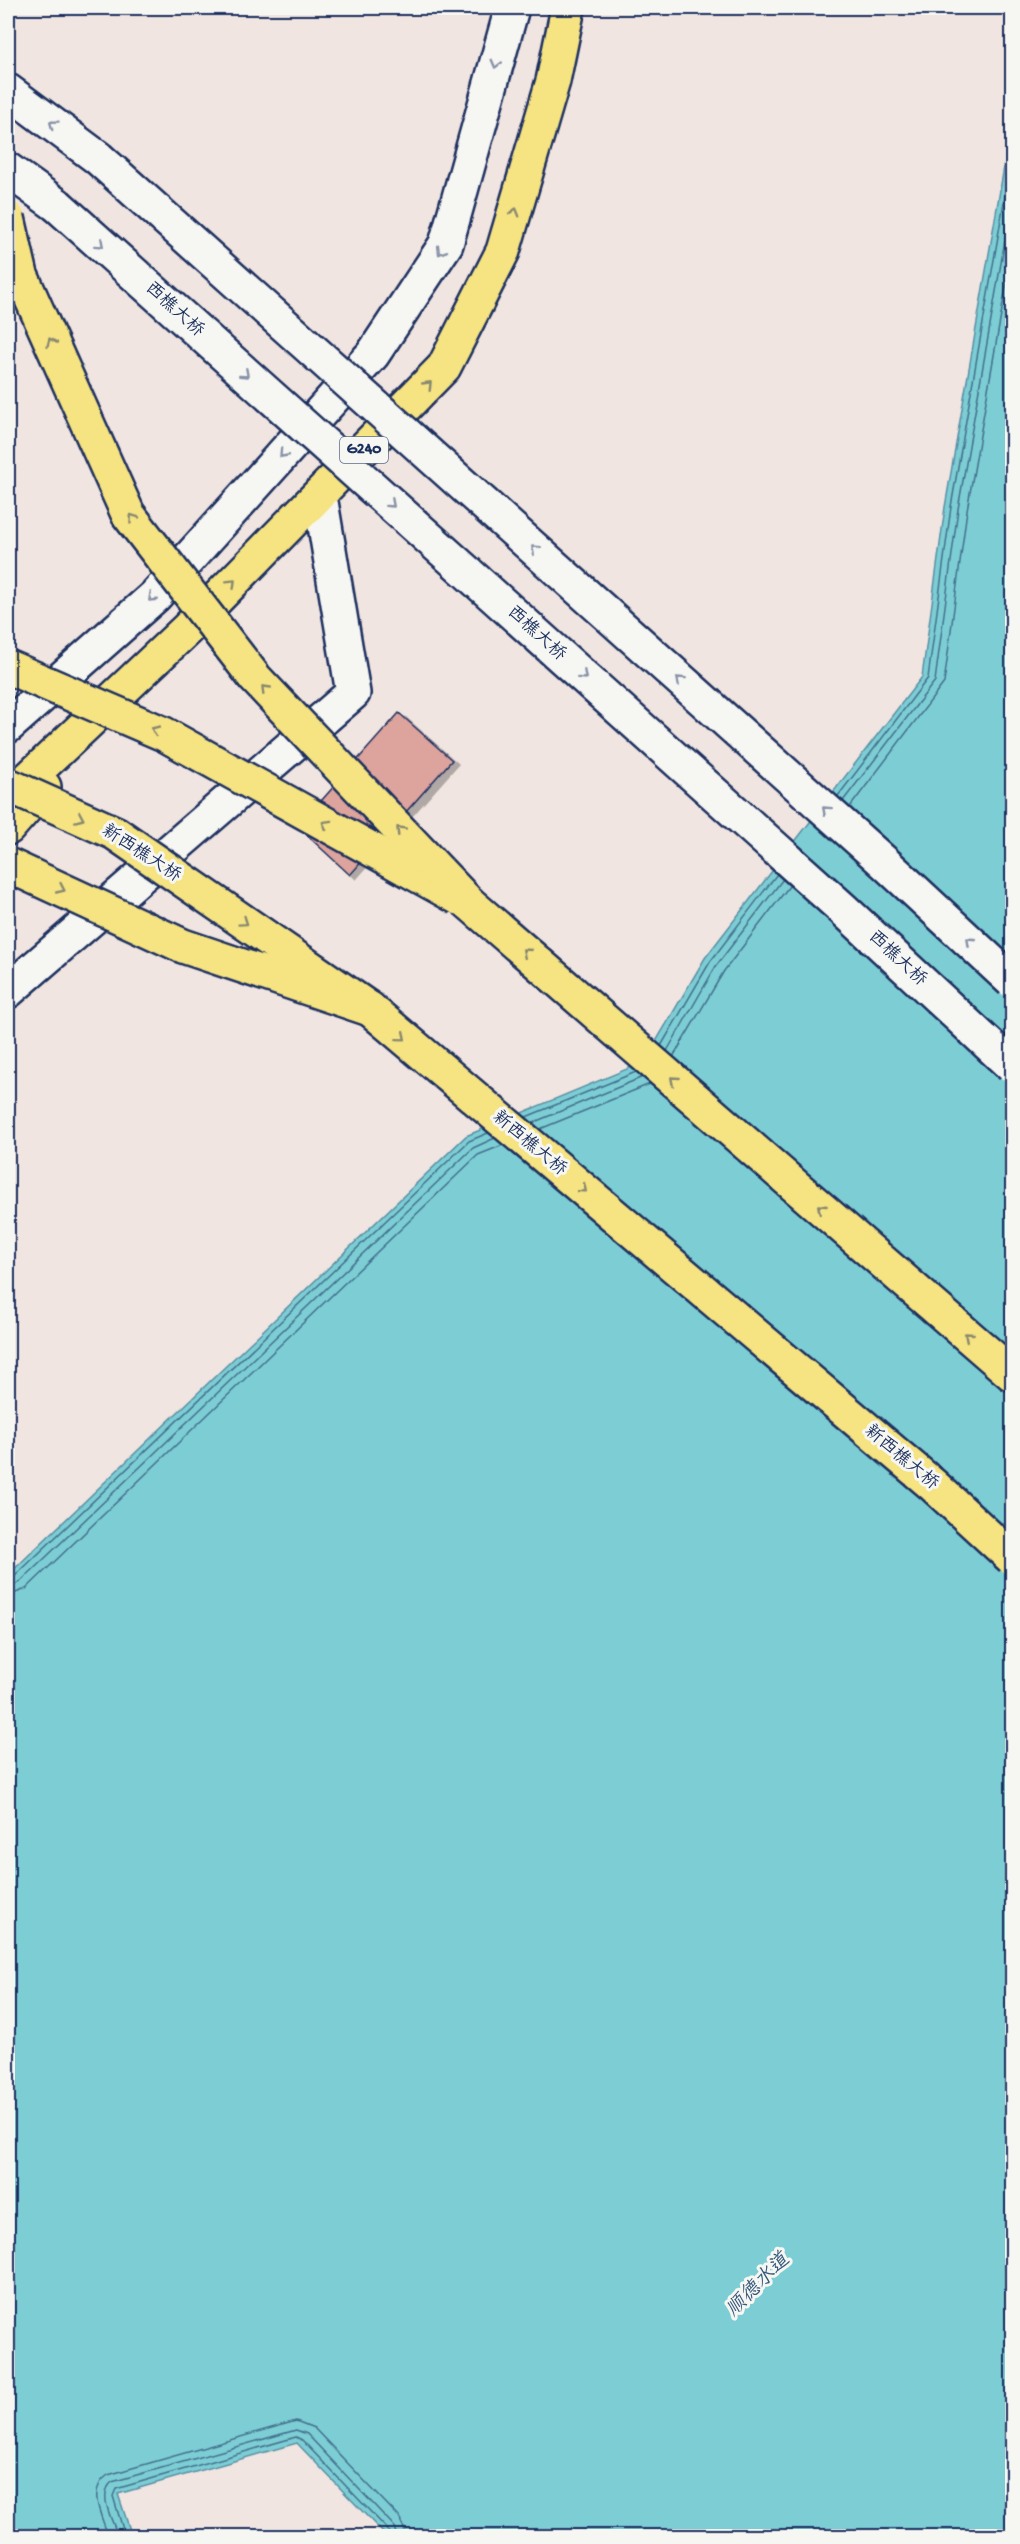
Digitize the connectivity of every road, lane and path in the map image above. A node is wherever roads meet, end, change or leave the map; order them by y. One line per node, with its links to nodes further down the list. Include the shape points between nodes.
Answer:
1 (512, 8): 9 (main road, one-way to 9, via 446,244 373,354 155,596)
2 (568, 8): 6 (main road, G240, one-way to 2, via 444,367 504,251 553,81)
3 (8, 91): 15 (main road, one-way to 3, bridge, via 859,839 98,158)
4 (8, 170): 18 (main road, 西樵大桥, one-way to 18, bridge, via 57,205 843,909)
5 (8, 218): 14 (main road, one-way to 5, bridge, via 255,678 128,514 21,275)
6 (320, 496): 7 (main road, G240, one-way to 6); 16 (main road, via 353,693)
7 (186, 630): 11 (main road, G240); 12 (main road)
8 (8, 667): 14 (main road, one-way to 8, bridge, via 164,734)
9 (8, 726)
10 (8, 785): 17 (main road, 新西樵大桥, one-way to 17, bridge, via 115,833)
11 (8, 798)
12 (8, 828)
13 (8, 865): 17 (main road, one-way to 17, bridge, via 183,946)
14 (469, 903): 19 (main road, one-way to 14)
15 (1012, 981)
16 (8, 991)
17 (370, 1010): 20 (main road, 新西樵大桥, one-way to 20, bridge, via 933,1485)
18 (1012, 1066)
19 (1012, 1374)
20 (1012, 1558)

